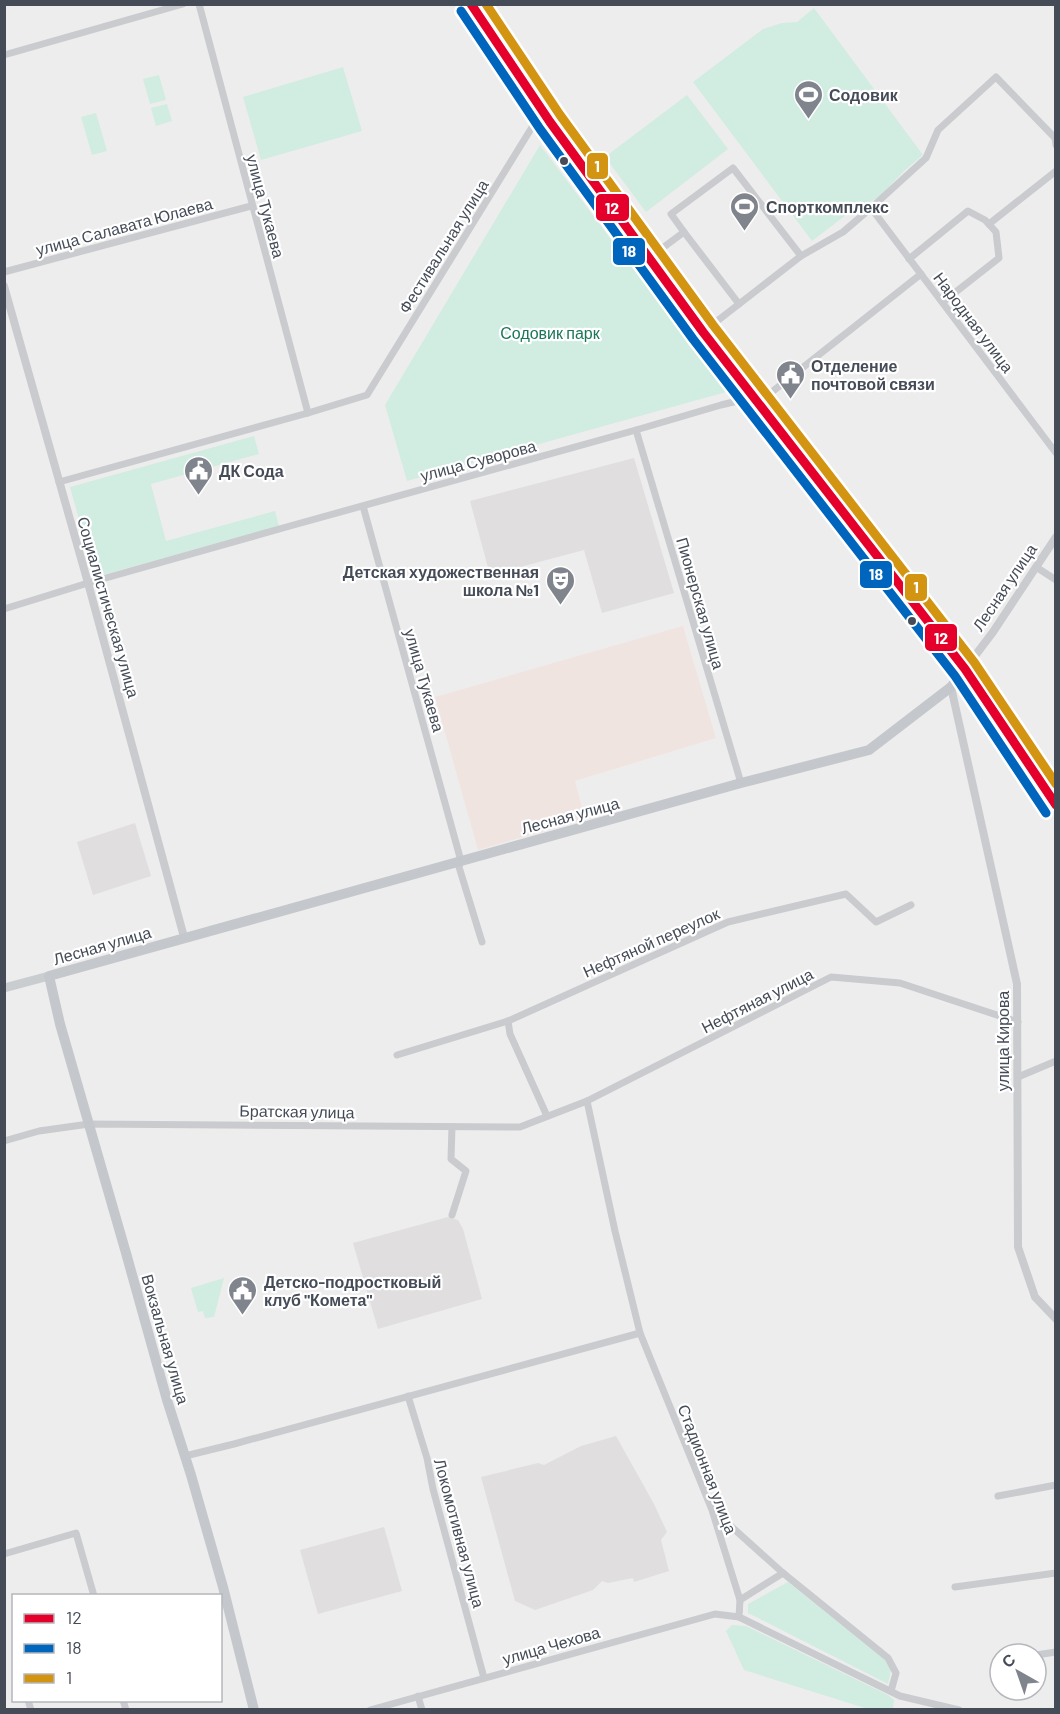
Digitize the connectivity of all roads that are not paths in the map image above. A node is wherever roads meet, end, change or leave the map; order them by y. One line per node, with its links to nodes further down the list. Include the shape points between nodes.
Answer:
1 (183, 4): 4 (street)
2 (198, 4): 8 (street, улица Тукаева)
3 (471, 4): 5 (main road)
4 (4, 55)
5 (542, 111): 13 (main road); 23 (street, Фестивальная улица, via 368,395)
6 (1056, 145): 9 (street, via 1055,138 996,77 938,130 927,158)
7 (1056, 171): 10 (street)
8 (251, 206): 15 (street, улица Салавата Юлаева); 23 (street, улица Тукаева)
9 (871, 208): 12 (street, via 843,232); 14 (street, Народная улица)
10 (989, 224): 14 (street, via 968,211); 18 (street, via 996,232 999,258)
11 (684, 232): 12 (street, via 671,214 733,168); 13 (street); 19 (street)
12 (801, 256): 19 (street)
13 (649, 258): 20 (main road)
14 (909, 259): 16 (street, Народная улица)
15 (4, 273)
16 (921, 274): 18 (street, Народная улица); 22 (street)
17 (4, 286): 26 (street, Социалистическая улица)
18 (943, 302): 25 (street, Народная улица)
19 (739, 304): 20 (street)
20 (703, 332): 21 (main road)
21 (746, 394): 22 (main road); 24 (street, улица Суворова)
22 (758, 403): 33 (main road)
23 (308, 413): 26 (street)
24 (636, 430): 27 (street, улица Суворова); 35 (street, Пионерская улица)
25 (1056, 453)
26 (59, 482): 31 (street, Социалистическая улица)
27 (363, 506): 31 (street, улица Суворова); 37 (street, улица Тукаева)
28 (1056, 537): 29 (street, Лесная улица)
29 (1036, 567): 30 (street); 33 (street, Лесная улица)
30 (1056, 580)
31 (88, 583): 32 (street, улица Суворова); 39 (street, Социалистическая улица)
32 (4, 609)
33 (965, 669): 34 (main road, Лесная улица); 36 (main road)
34 (951, 687): 35 (main road, Лесная улица, via 869,750); 44 (street, улица Кирова, via 1017,984)
35 (741, 783): 37 (main road, Лесная улица)
36 (1056, 806)
37 (461, 861): 39 (main road, Лесная улица); 40 (street, улица Тукаева, via 459,867)
38 (911, 904): 43 (street, Нефтяной переулок, via 876,922 846,894 728,922)
39 (184, 937): 41 (main road, Лесная улица)
40 (482, 942)
41 (49, 976): 42 (main road, Лесная улица); 50 (main road, Вокзальная улица)
42 (4, 988)
43 (508, 1021): 45 (street, Нефтяной переулок); 49 (street, via 510,1034)
44 (1018, 1022): 47 (street, улица Кирова); 48 (street, Нефтяная улица, via 900,983 831,977)
45 (397, 1055)
46 (1056, 1061): 47 (street)
47 (1018, 1077): 54 (street, улица Кирова, via 1018,1247 1035,1297)
48 (587, 1101): 49 (street, Братская улица); 55 (street, Стадионная улица)
49 (547, 1116): 51 (street, Братская улица, via 520,1127)
50 (89, 1124): 51 (street, Братская улица); 52 (street, Братская улица); 57 (main road, Вокзальная улица)
51 (452, 1127): 53 (street, via 451,1159 466,1171)
52 (4, 1141)
53 (452, 1215)
54 (1056, 1319)
55 (640, 1333): 56 (street); 60 (street, Стадионная улица)
56 (408, 1396): 57 (street); 68 (street, Локомотивная улица)
57 (185, 1456): 71 (main road, Вокзальная улица)
58 (1056, 1485): 59 (street)
59 (999, 1496)
60 (712, 1510): 62 (street); 66 (street, Стадионная улица)
61 (4, 1554): 65 (street, via 76,1533)
62 (783, 1573): 66 (street); 69 (street, via 888,1658 896,1673)
63 (1056, 1573): 64 (street)
64 (955, 1587)
65 (93, 1594)
66 (740, 1600): 67 (street, Стадионная улица)
67 (739, 1617): 68 (street, улица Чехова, via 715,1614); 69 (street)
68 (484, 1678): 70 (street, улица Чехова)
69 (891, 1691): 74 (street)
70 (418, 1696): 72 (street, улица Чехова); 73 (street)
71 (254, 1710)
72 (370, 1710)
73 (422, 1710)
74 (959, 1710)

